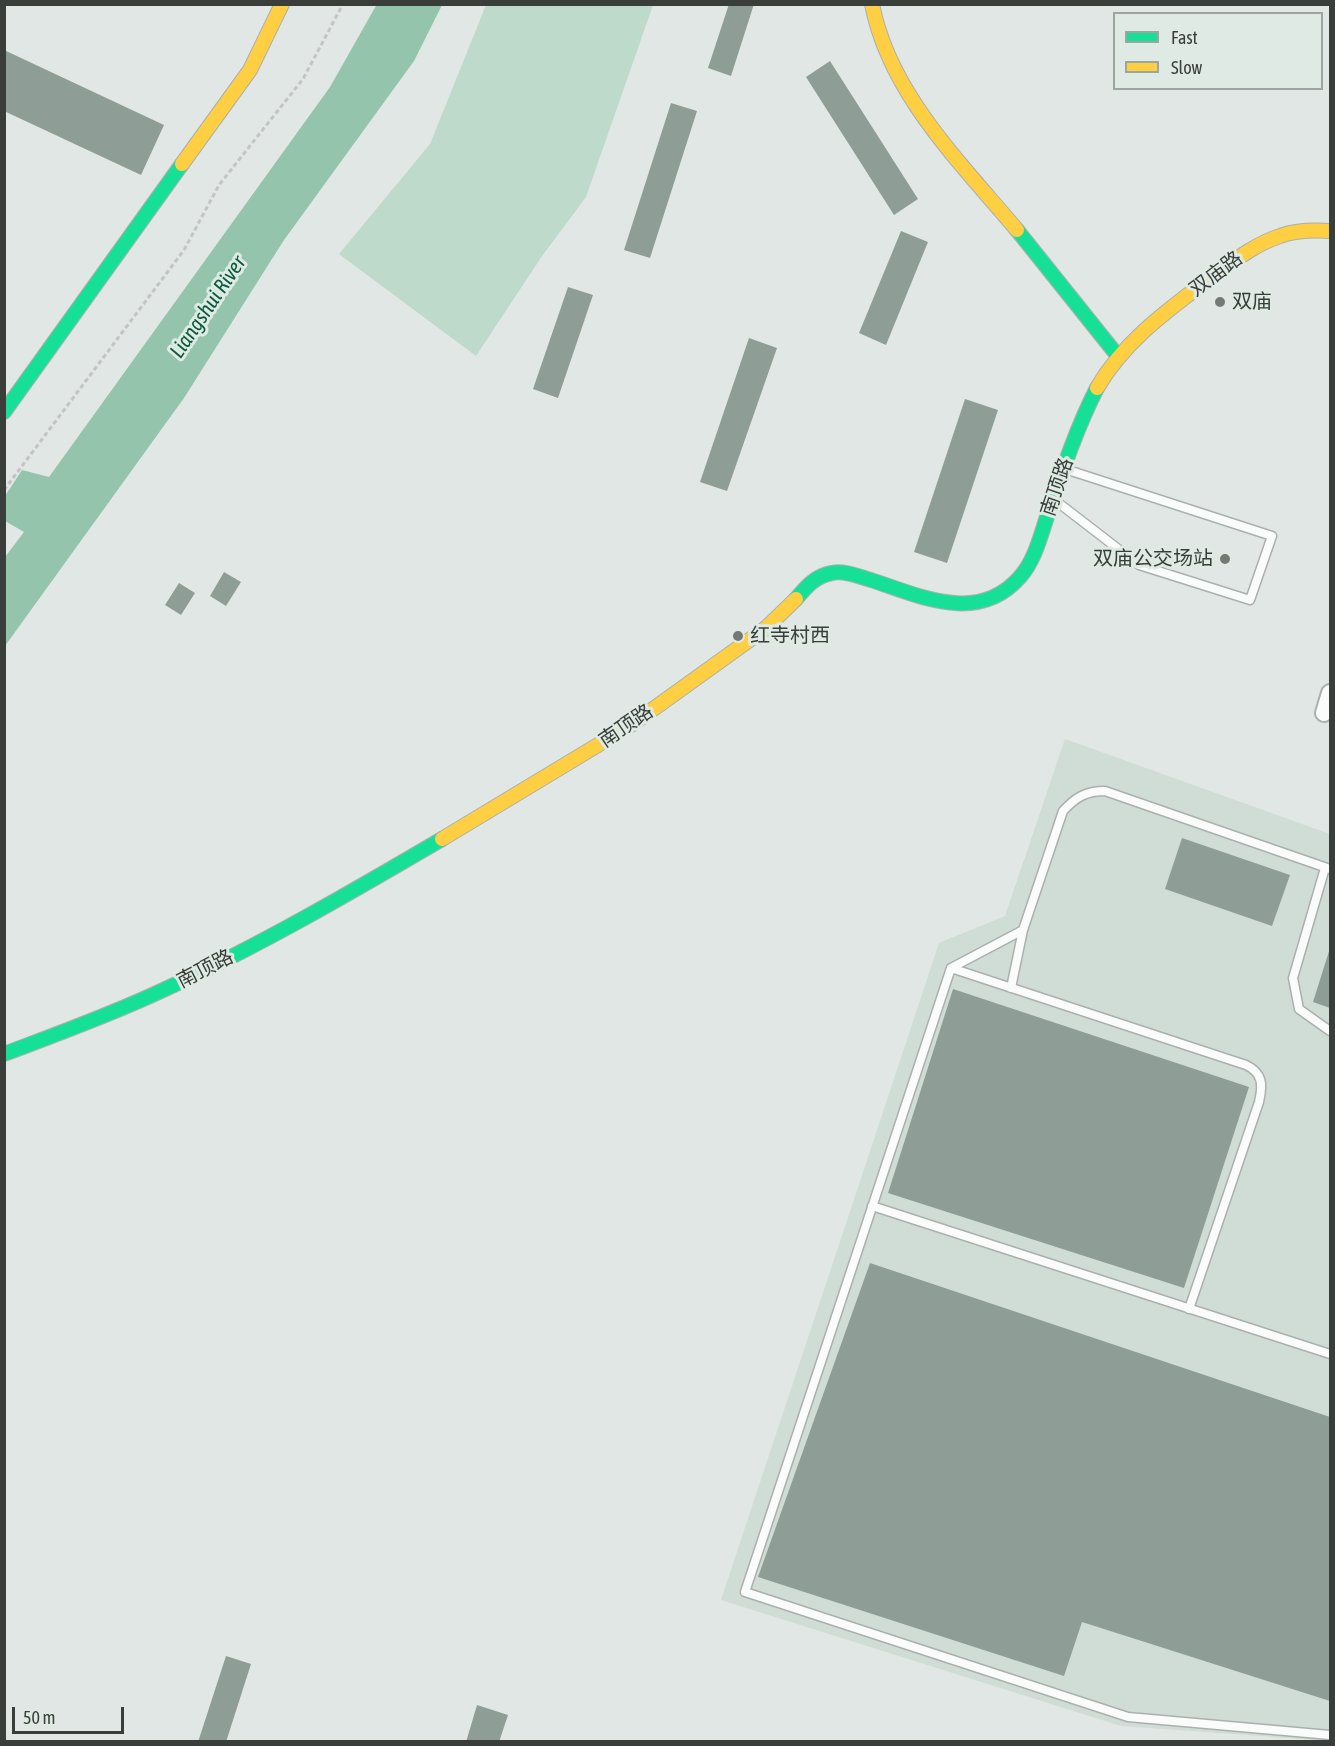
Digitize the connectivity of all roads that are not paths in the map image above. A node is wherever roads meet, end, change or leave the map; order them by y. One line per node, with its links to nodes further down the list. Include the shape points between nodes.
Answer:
1 (282, 4): 5 (street, via 250,70)
2 (872, 4): 4 (street, via 872,15 888,58 924,114)
3 (1330, 231): 4 (street, 双庙路, via 1294,230 1268,238 1159,318)
4 (1117, 355): 6 (street, 南顶路, via 1085,411)
5 (4, 412)
6 (1064, 469): 7 (street, 南顶路); 7 (lane, via 1272,536 1250,600 1139,565)
7 (1053, 499): 15 (street, 南顶路, via 1024,572 993,596 968,605 947,605 927,602 839,571 818,577 779,617 618,734 395,866 182,981)
8 (1330, 693): 9 (street)
9 (1324, 713)
10 (1328, 868): 11 (lane, via 1105,791 1089,791 1074,799 1063,812); 14 (lane, via 1293,978 1299,1009)
11 (1023, 930): 12 (lane); 13 (lane)
12 (951, 968): 13 (lane); 16 (lane)
13 (1011, 988): 17 (lane, via 1246,1065 1259,1074 1259,1102)
14 (1330, 1031)
15 (4, 1054)
16 (872, 1206): 17 (lane); 19 (lane, via 745,1592 1128,1717)
17 (1189, 1309): 18 (lane)
18 (1330, 1354)
19 (1330, 1735)

